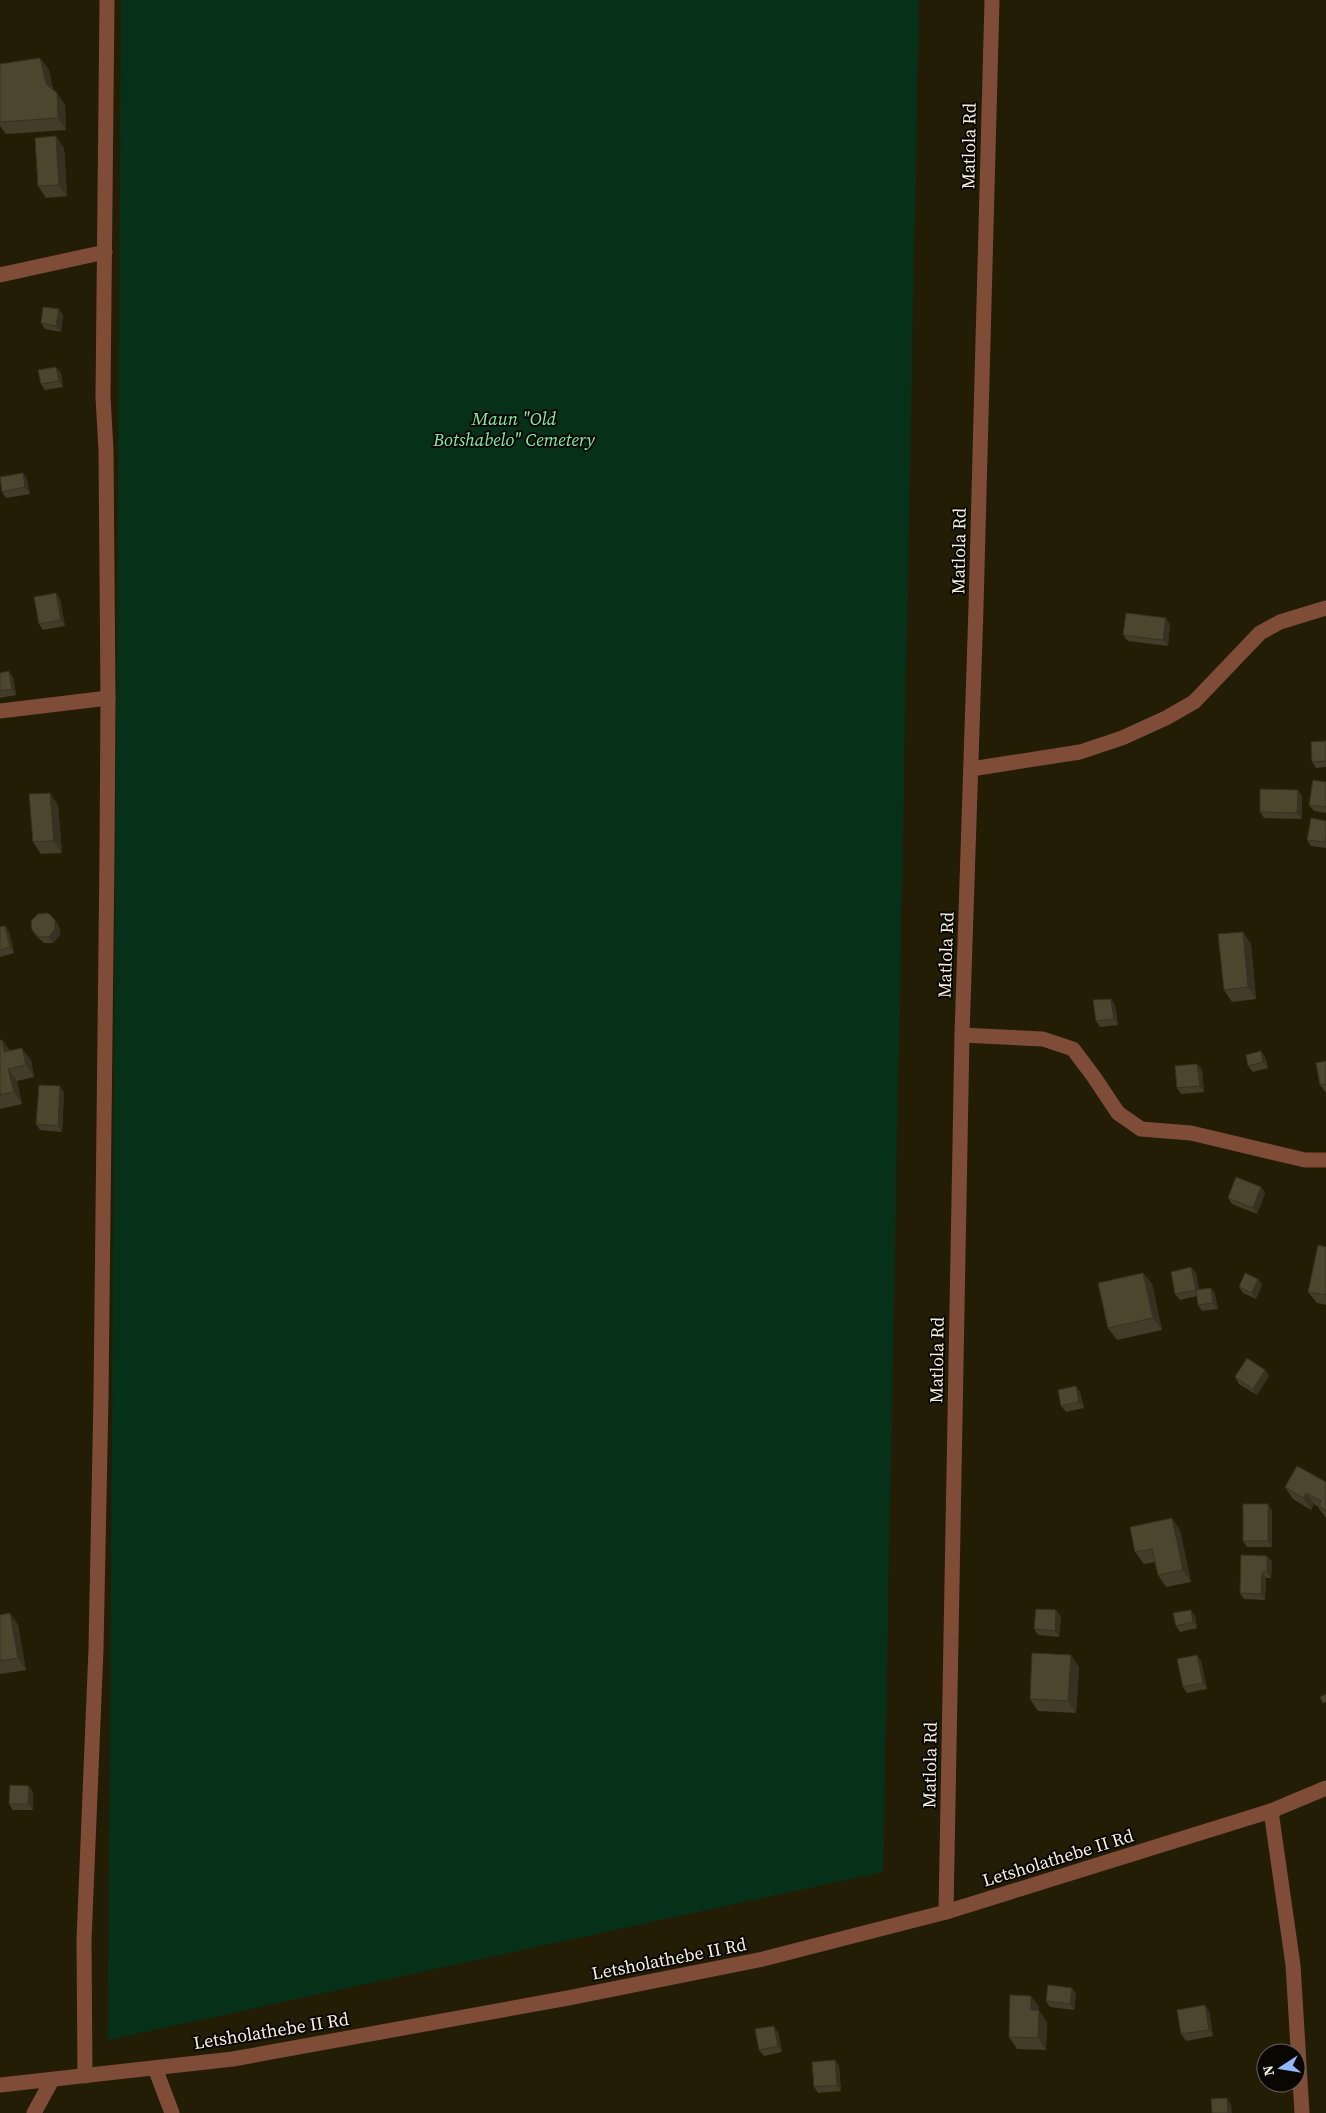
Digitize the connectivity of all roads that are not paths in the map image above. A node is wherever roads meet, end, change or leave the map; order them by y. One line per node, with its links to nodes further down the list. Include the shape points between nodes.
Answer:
1 (107, 0): 3 (street)
2 (992, 0): 8 (street, Matlola Rd)
3 (105, 252): 4 (street); 6 (street, via 103,397)
4 (0, 275)
5 (1326, 608): 8 (street, via 1280,622 1260,634 1194,702 1140,730 1080,752)
6 (108, 698): 7 (street); 15 (street, via 101,1406 96,1649 84,1940)
7 (0, 711)
8 (971, 769): 9 (street, Matlola Rd)
9 (962, 1035): 10 (street, via 1043,1039 1073,1049 1118,1113 1141,1129 1191,1133 1305,1160); 13 (street, Matlola Rd)
10 (1326, 1160)
11 (1326, 1788): 12 (street, Letsholathebe II Rd)
12 (1271, 1811): 13 (street, Letsholathebe II Rd); 20 (street, via 1293,1965)
13 (946, 1912): 14 (street, Letsholathebe II Rd, via 763,1959 577,1996 233,2059)
14 (155, 2068): 15 (street, Letsholathebe II Rd); 19 (street)
15 (85, 2076): 16 (street, Letsholathebe II Rd)
16 (52, 2080): 17 (street, Letsholathebe II Rd); 18 (street)
17 (0, 2085)
18 (34, 2113)
19 (172, 2113)
20 (1302, 2113)

